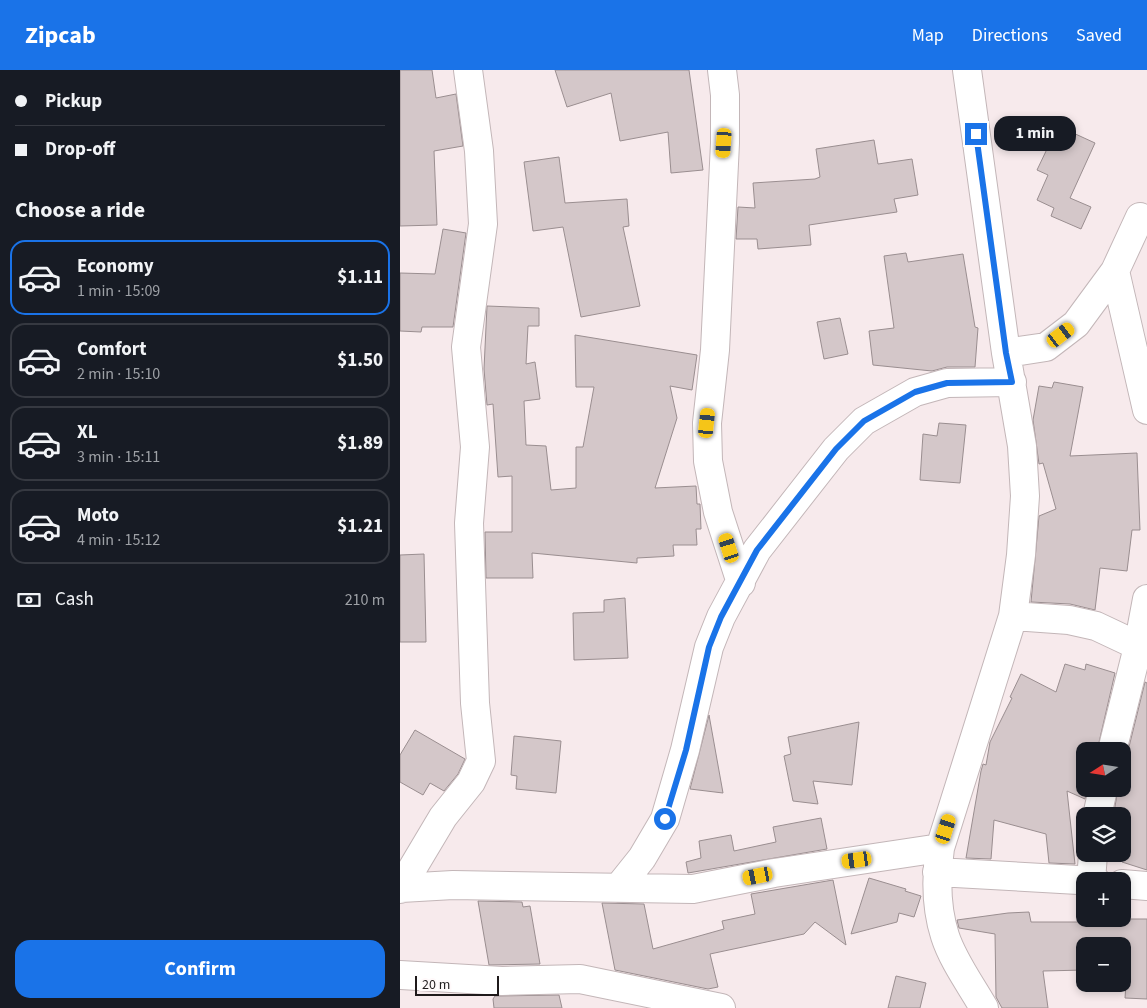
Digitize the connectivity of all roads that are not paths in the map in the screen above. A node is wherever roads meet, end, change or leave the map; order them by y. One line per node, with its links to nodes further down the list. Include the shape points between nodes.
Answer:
1 (468, 70): 19 (street, via 479,151 483,224 466,347 475,447 469,523 474,703 481,761 471,782 443,817)
2 (722, 70): 9 (street, via 724,143 715,350 707,423 708,461 718,512)
3 (968, 70): 6 (street)
4 (1140, 217): 5 (street)
5 (1115, 271): 6 (street, via 1076,324 1046,347); 8 (street)
6 (1006, 353): 7 (street)
7 (1012, 382): 9 (street, via 947,383 889,405 864,421 836,449 757,550); 11 (street, via 1026,496)
8 (1147, 410)
9 (741, 583): 18 (street, via 721,617 709,647 686,750 665,819 642,858)
10 (1147, 599): 12 (street)
11 (1013, 616): 12 (street, via 1069,620 1096,626); 14 (street)
12 (1143, 649): 13 (street)
13 (1115, 742)
14 (938, 860): 15 (street); 18 (street, via 774,873 693,889); 22 (street, via 941,919 946,938)
15 (1076, 879)
16 (1131, 885): 17 (street)
17 (1147, 886)
18 (618, 888): 19 (street, via 453,885)
19 (400, 889)
20 (400, 975): 21 (street, via 502,981 580,979)
21 (721, 1008)
22 (984, 1008)

